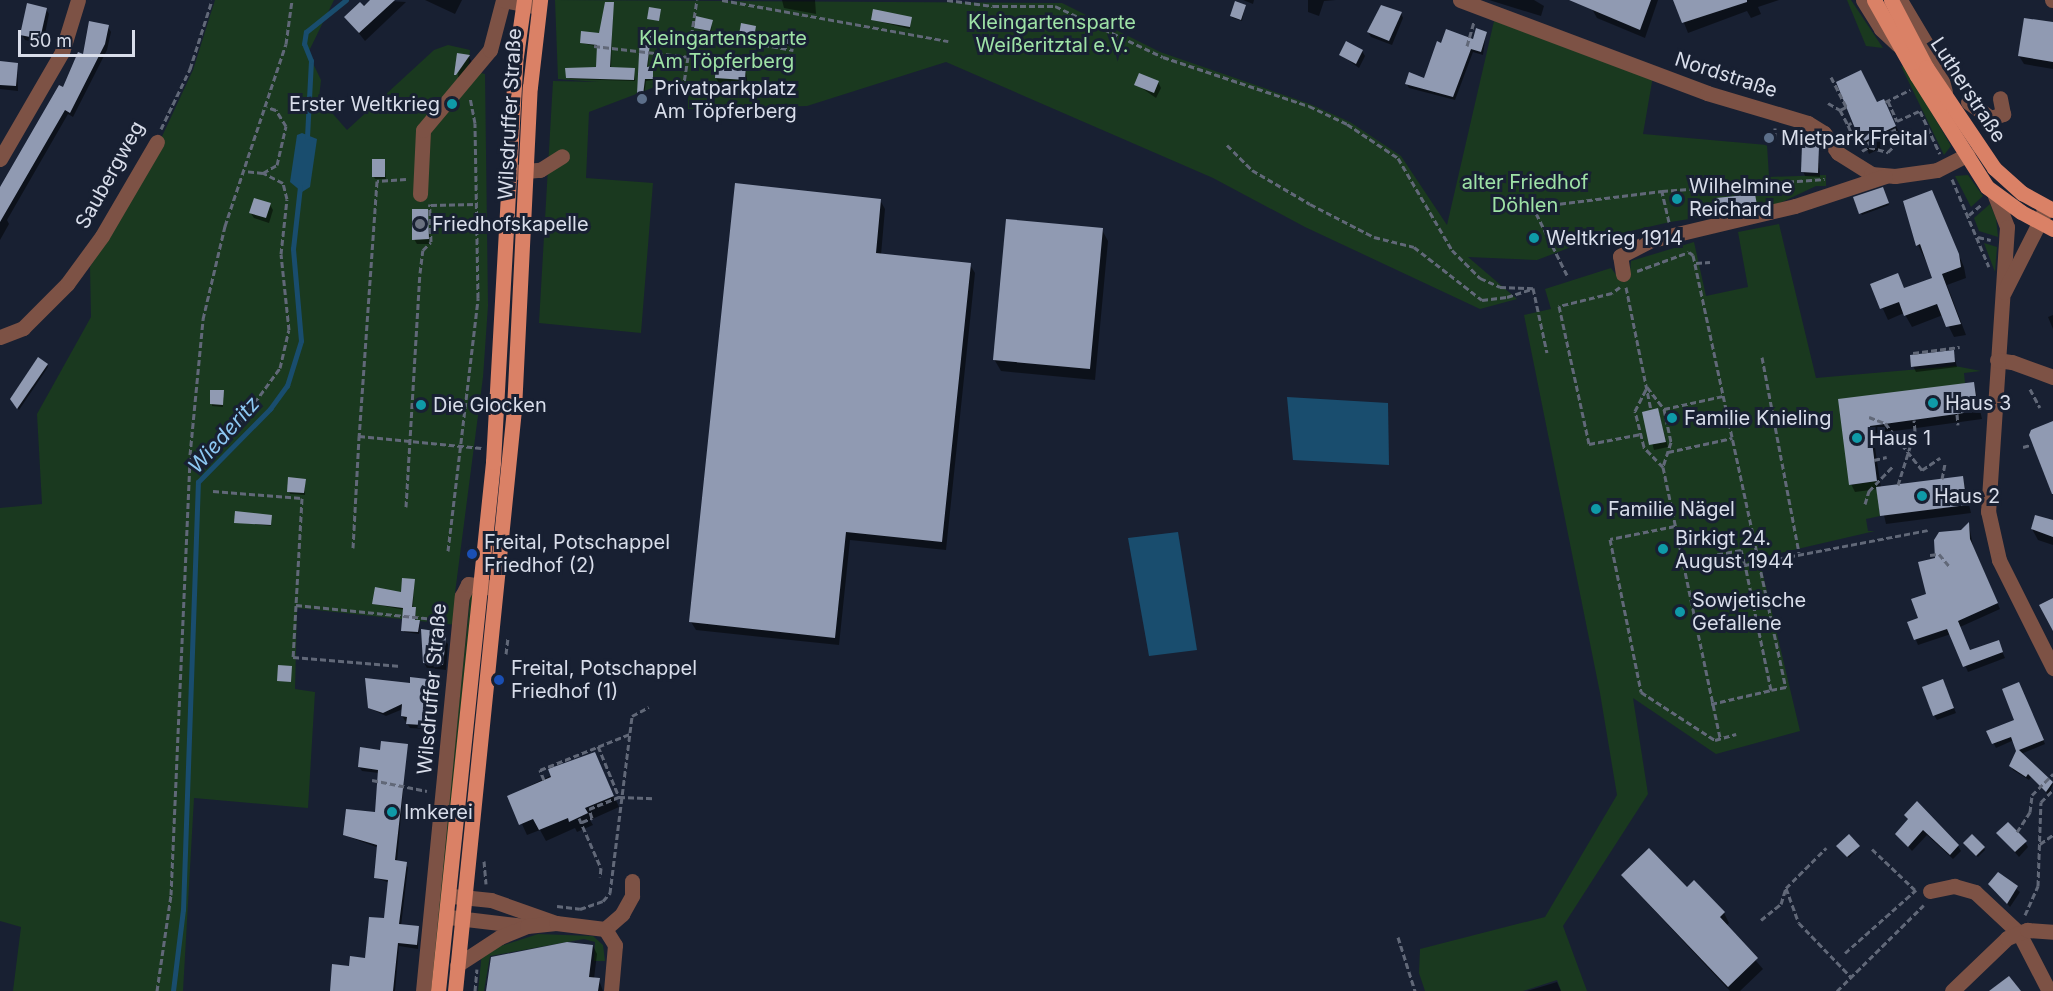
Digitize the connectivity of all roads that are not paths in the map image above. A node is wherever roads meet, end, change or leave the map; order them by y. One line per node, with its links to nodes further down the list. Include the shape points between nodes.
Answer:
1 (78, 0): 14 (street, via 62,52)
2 (1460, 0): 17 (street, Nordstraße, via 1707,93 1808,123 1857,167)
3 (1863, 0): 7 (street, via 1881,29)
4 (1900, 0): 8 (street, via 1937,62)
5 (1885, 2): 7 (main road, Lutherstraße); 8 (main road, Lutherstraße)
6 (531, 3): 15 (main road, Wilsdruffer Straße); 16 (main road, Wilsdruffer Straße); 19 (street, via 503,0 492,46 423,130 420,172)
7 (1899, 46): 12 (main road, Lutherstraße)
8 (1946, 92): 21 (main road, Lutherstraße, via 1994,168)
9 (2000, 98): 10 (street, via 2003,114 1991,117)
10 (1968, 102)
11 (157, 142): 25 (street, Saubergweg, via 102,236 67,284 23,328)
12 (1967, 155): 17 (street, Nordstraße, via 1937,170); 18 (main road, Lutherstraße)
13 (562, 156): 16 (street)
14 (0, 159)
15 (510, 172): 16 (street); 28 (main road, Wilsdruffer Straße, via 497,406)
16 (527, 173): 29 (main road, Wilsdruffer Straße, via 514,410)
17 (1885, 176): 23 (street, via 1795,206 1673,235 1620,256)
18 (1990, 197): 20 (main road, Lutherstraße); 22 (street, Lutherstraße)
19 (426, 200)
20 (2018, 209): 21 (main road, Lutherstraße); 22 (street)
21 (2048, 217): 24 (street)
22 (2007, 227): 24 (street, via 2002,256)
23 (1624, 279)
24 (2003, 295): 26 (street)
25 (0, 337)
26 (1997, 360): 27 (street); 30 (street, via 1989,461 1989,523 1999,560)
27 (2053, 377)
28 (480, 585): 29 (street); 33 (main road, Wilsdruffer Straße); 41 (street, Wilsdruffer Straße, via 465,586 462,596)
29 (496, 589): 33 (main road, Wilsdruffer Straße)
30 (2053, 668)
31 (632, 881): 38 (street, via 632,896 622,914)
32 (1935, 890): 37 (street, via 1954,886 1976,892)
33 (456, 896): 34 (main road, Wilsdruffer Straße); 35 (street, via 491,900)
34 (454, 918): 36 (street); 40 (main road, Wilsdruffer Straße); 42 (main road, Wilsdruffer Straße)
35 (556, 923): 36 (street); 38 (street)
36 (527, 926): 40 (street, via 500,937)
37 (2021, 927): 39 (street); 45 (street); 46 (street)
38 (605, 929): 44 (street, via 615,945)
39 (2053, 932)
40 (457, 965): 43 (main road, Wilsdruffer Straße)
41 (423, 991)
42 (438, 991)
43 (455, 991)
44 (611, 991)
45 (1952, 991)
46 (2049, 991)

